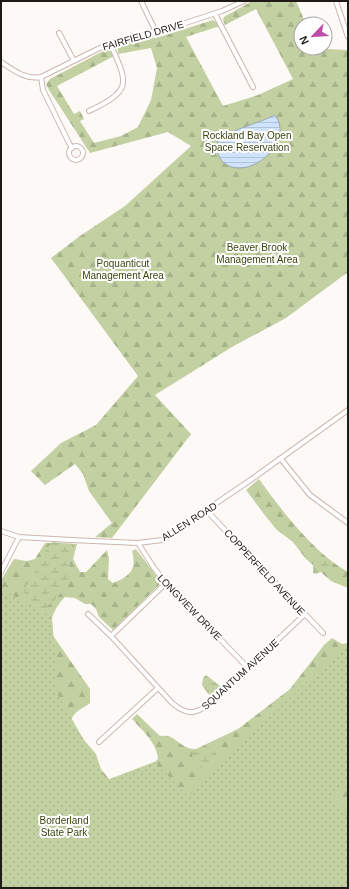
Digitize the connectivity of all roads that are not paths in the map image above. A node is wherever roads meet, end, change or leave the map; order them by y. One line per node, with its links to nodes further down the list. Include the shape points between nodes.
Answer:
1 (141, 1): 6 (street)
2 (244, 1): 4 (street, FAIRFIELD DRIVE)
3 (336, 1): 8 (street)
4 (238, 3): 5 (street, FAIRFIELD DRIVE)
5 (215, 14): 6 (street, FAIRFIELD DRIVE); 13 (street)
6 (156, 32): 9 (street, FAIRFIELD DRIVE)
7 (58, 33): 10 (street)
8 (348, 37)
9 (110, 43): 10 (street, FAIRFIELD DRIVE); 14 (street, via 123,71 124,85 116,96)
10 (74, 61): 12 (street, FAIRFIELD DRIVE)
11 (1, 62): 12 (street, via 25,76)
12 (41, 77): 15 (street, via 43,90)
13 (253, 87)
14 (89, 111)
15 (72, 148)
16 (348, 410): 17 (street, ALLEN ROAD)
17 (281, 459): 18 (street, ALLEN ROAD); 19 (street, via 314,499)
18 (207, 511): 22 (street, ALLEN ROAD, via 165,538 153,542); 26 (street, COPPERFIELD AVENUE)
19 (348, 523)
20 (1, 531): 21 (street, ALLEN ROAD)
21 (19, 537): 22 (street, ALLEN ROAD); 23 (street)
22 (138, 542): 24 (street, LONGVIEW DRIVE)
23 (1, 572)
24 (166, 583): 28 (street); 29 (street, LONGVIEW DRIVE)
25 (88, 614): 28 (street, SQUANTUM AVENUE)
26 (304, 615): 27 (street, COPPERFIELD AVENUE); 29 (street, SQUANTUM AVENUE)
27 (323, 633)
28 (111, 636): 30 (street, SQUANTUM AVENUE)
29 (247, 667): 30 (street, SQUANTUM AVENUE, via 213,701 196,712 180,710)
30 (158, 688): 31 (street)
31 (99, 742)

